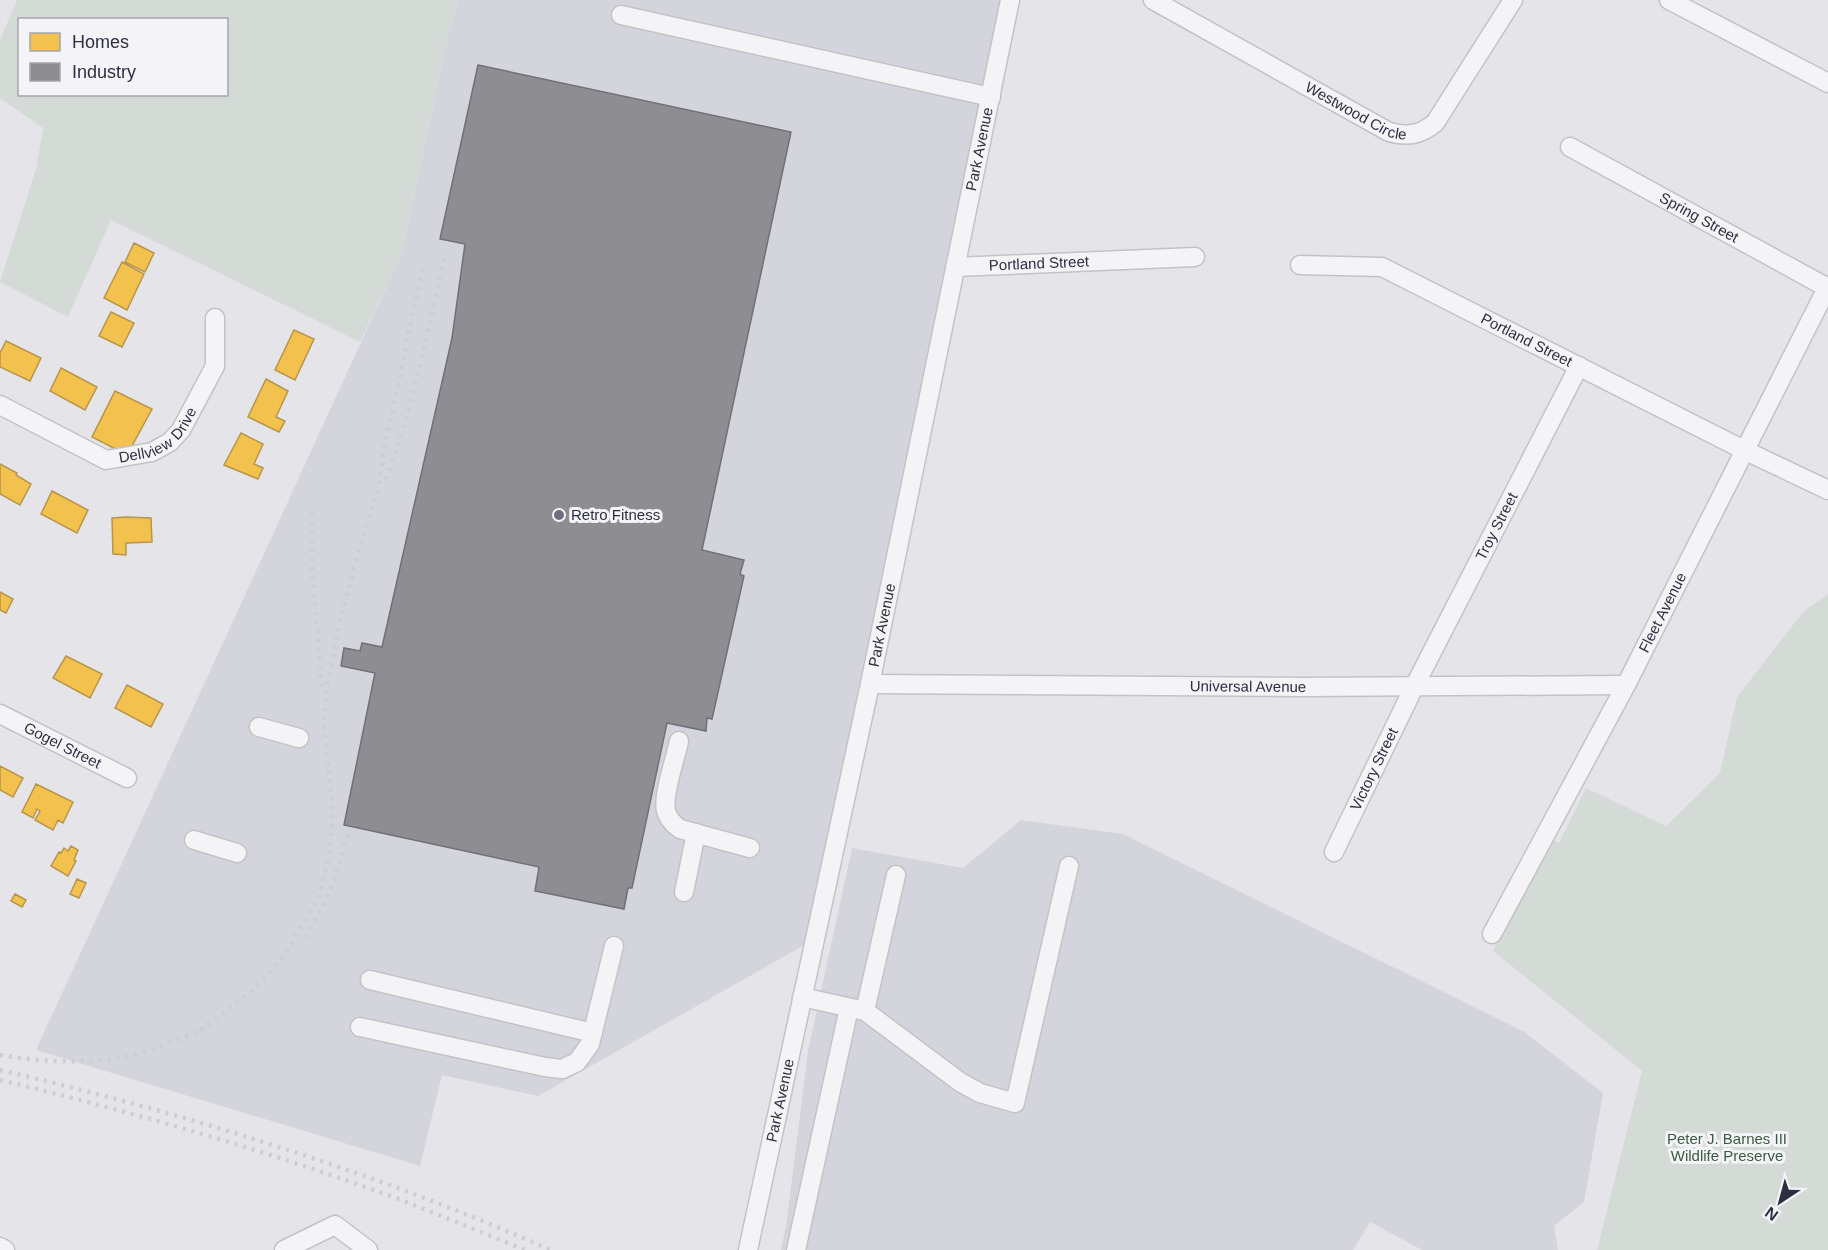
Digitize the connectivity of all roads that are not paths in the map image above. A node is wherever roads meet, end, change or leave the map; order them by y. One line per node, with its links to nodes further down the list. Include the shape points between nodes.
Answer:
1 (1010, 0): 7 (street, Park Avenue)
2 (1153, 0): 3 (street, Westwood Circle, via 1389,132 1413,135 1435,123)
3 (1513, 0)
4 (1669, 0): 6 (street)
5 (621, 15): 7 (street)
6 (1828, 82)
7 (991, 97): 11 (street, Park Avenue)
8 (1570, 147): 12 (street, Spring Street)
9 (1195, 257): 11 (street, Portland Street)
10 (1300, 265): 14 (street, Portland Street, via 1382,267)
11 (955, 267): 18 (street, Park Avenue)
12 (1828, 287): 16 (street, Fleet Avenue)
13 (215, 318): 15 (street, Dellview Drive, via 215,366 181,430 152,453 106,460)
14 (1579, 366): 16 (street, Portland Street); 20 (street, Troy Street)
15 (0, 405)
16 (1744, 450): 17 (street, Portland Street); 19 (street, Fleet Avenue)
17 (1828, 490)
18 (870, 684): 20 (street, Universal Avenue); 37 (street, Park Avenue)
19 (1626, 685): 20 (street, Universal Avenue); 34 (street, Fleet Avenue)
20 (1414, 687): 29 (street, Victory Street)
21 (0, 714): 25 (street, Gogel Street)
22 (259, 727): 23 (street)
23 (299, 738)
24 (679, 741): 26 (street, via 665,799 666,811 672,824)
25 (127, 778)
26 (696, 833): 28 (street); 33 (street)
27 (194, 840): 30 (street)
28 (750, 848)
29 (1334, 852)
30 (237, 853)
31 (1069, 866): 38 (street, via 1015,1103 980,1093 960,1082)
32 (896, 875): 38 (street)
33 (684, 892)
34 (1492, 934)
35 (614, 946): 40 (street)
36 (370, 980): 40 (street)
37 (802, 997): 38 (street); 45 (street, Park Avenue)
38 (857, 1010): 46 (street)
39 (360, 1027): 40 (street, via 562,1069 578,1062)
40 (593, 1033)
41 (0, 1247): 42 (street)
42 (5, 1250)
43 (284, 1250): 44 (street, via 335,1225)
44 (368, 1250)
45 (748, 1250)
46 (796, 1250)

